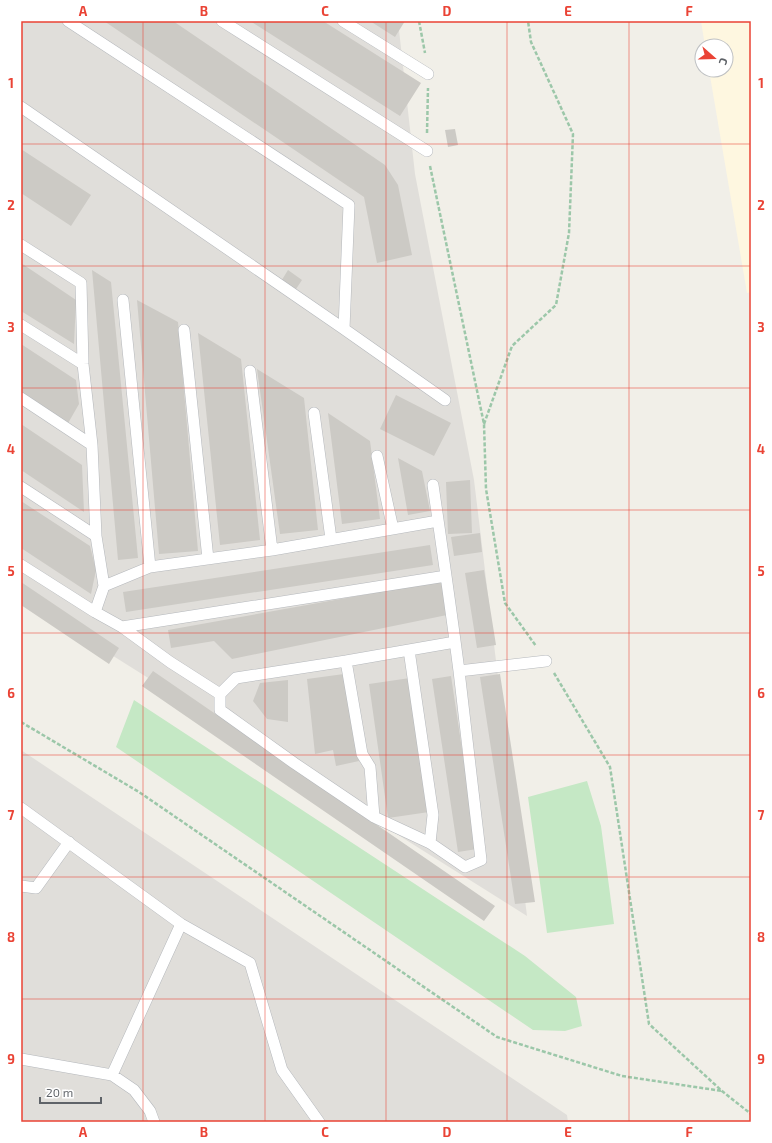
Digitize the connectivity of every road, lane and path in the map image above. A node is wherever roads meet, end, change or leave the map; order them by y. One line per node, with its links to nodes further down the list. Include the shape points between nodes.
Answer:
1 (68, 21): 12 (lane, via 349,205)
2 (222, 21): 8 (lane)
3 (343, 21): 6 (lane)
4 (419, 21): 6 (path)
5 (528, 21): 19 (path, via 531,42 572,134 569,233 556,305 512,346)
6 (428, 74): 8 (path)
7 (21, 107): 12 (lane)
8 (427, 151): 19 (path)
9 (21, 245): 14 (lane, via 81,283)
10 (123, 300): 31 (lane)
11 (21, 326): 14 (lane)
12 (344, 329): 17 (lane)
13 (184, 330): 29 (lane)
14 (83, 364): 20 (lane)
15 (250, 371): 28 (lane)
16 (21, 398): 20 (lane)
17 (445, 400)
18 (314, 413): 27 (lane)
19 (484, 424): 38 (path, via 486,489 505,603)
20 (92, 445): 26 (lane)
21 (377, 456): 25 (lane)
22 (433, 486): 24 (lane)
23 (21, 487): 26 (lane)
24 (438, 521): 25 (lane); 32 (lane)
25 (393, 529): 27 (lane)
26 (96, 536): 33 (lane)
27 (331, 539): 28 (lane)
28 (272, 550): 29 (lane)
29 (208, 558): 31 (lane)
30 (21, 565): 34 (lane)
31 (150, 567): 33 (lane)
32 (446, 576): 35 (lane); 36 (lane)
33 (104, 586): 34 (lane)
34 (96, 612): 35 (lane)
35 (122, 627): 41 (lane)
36 (455, 642): 37 (lane); 40 (lane)
37 (409, 650): 39 (lane); 46 (lane, via 433,816)
38 (546, 660): 40 (lane); 51 (path, via 610,767 649,1024)
39 (346, 661): 41 (lane, via 236,678); 44 (lane, via 362,754 370,767)
40 (459, 671): 46 (lane, via 481,860 465,867)
41 (220, 694): 44 (lane, via 220,710)
42 (21, 722): 51 (path, via 139,792 497,1037 622,1076)
43 (21, 808): 45 (lane)
44 (374, 817): 46 (lane)
45 (69, 842): 47 (lane, via 36,888); 48 (lane)
46 (430, 843)
47 (21, 886)
48 (181, 924): 50 (lane); 54 (lane, via 250,963 282,1070)
49 (21, 1059): 50 (lane)
50 (112, 1076): 53 (lane, via 134,1090 150,1111)
51 (722, 1091): 52 (path)
52 (751, 1114)
53 (154, 1122)
54 (320, 1122)

